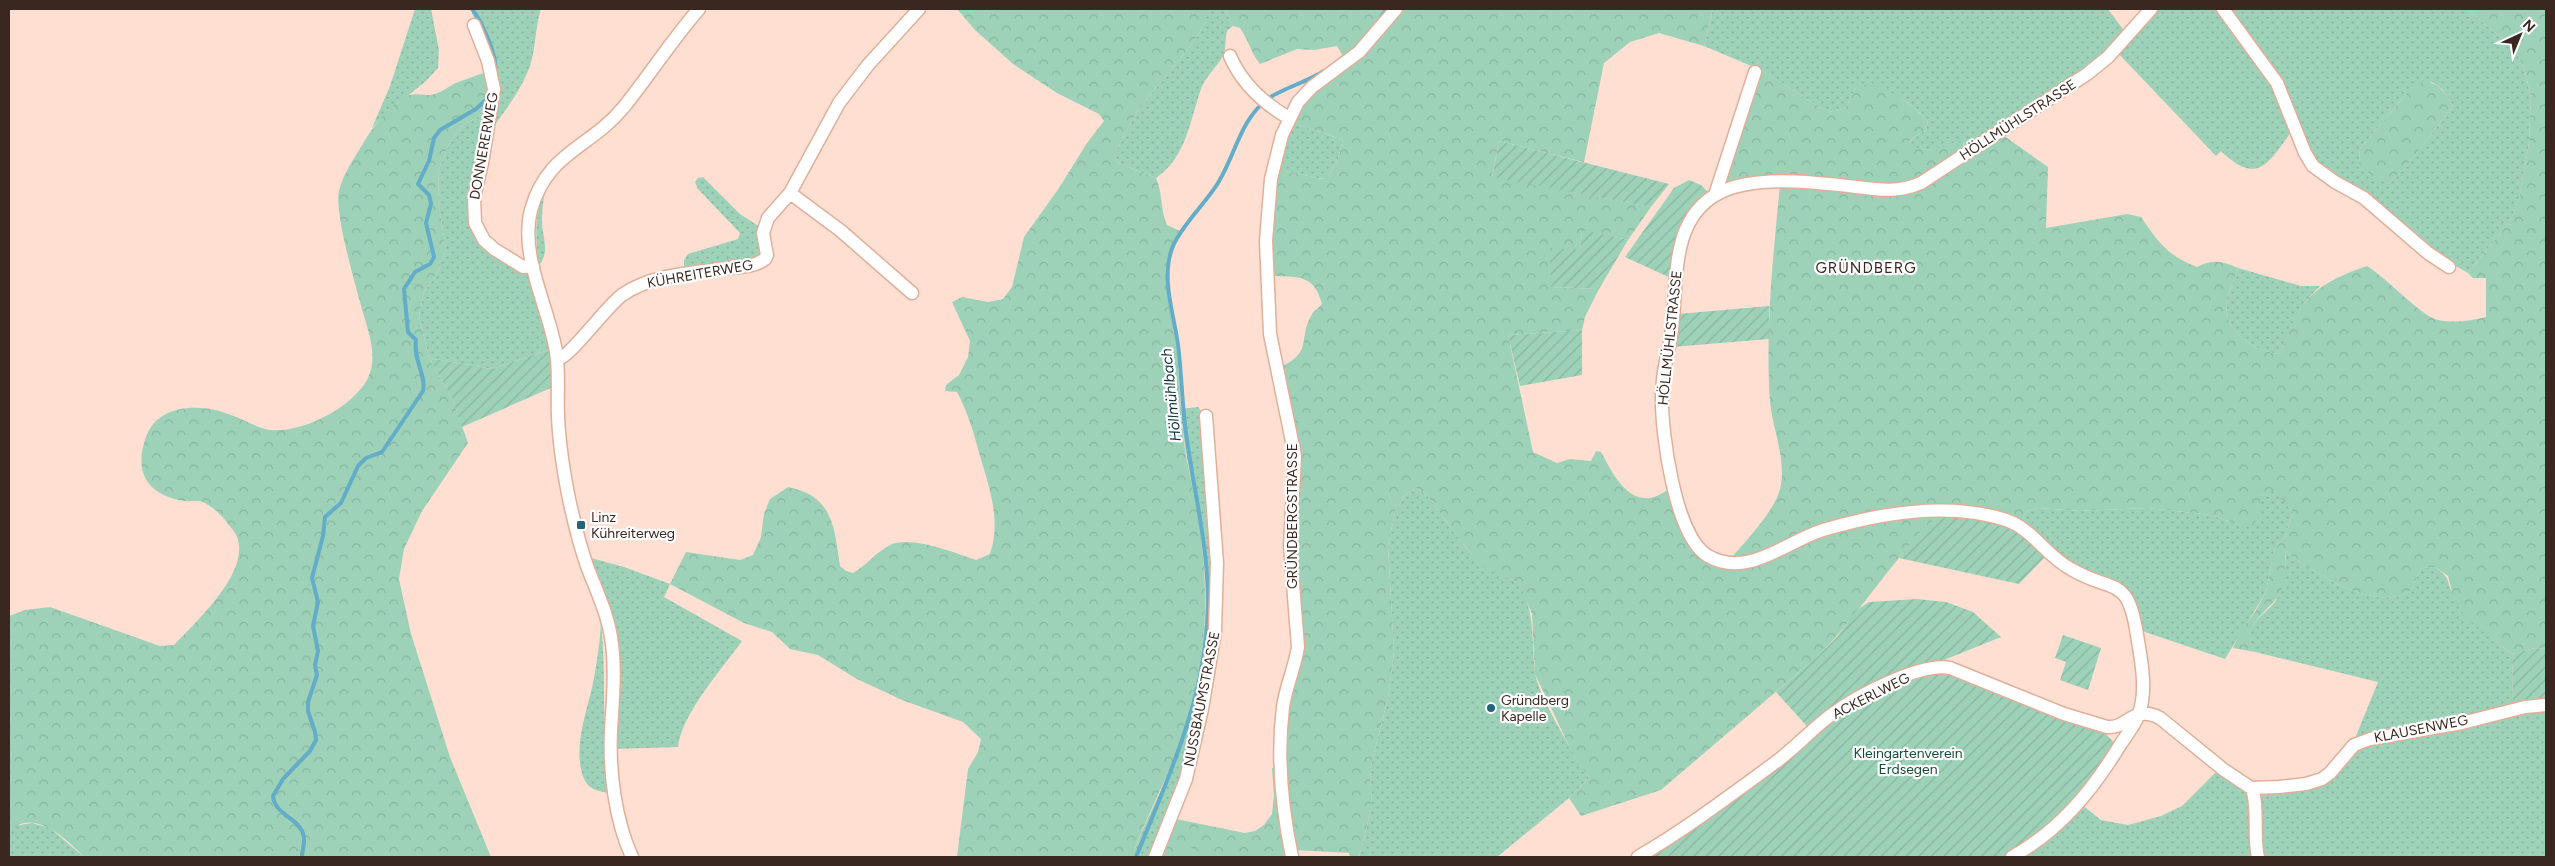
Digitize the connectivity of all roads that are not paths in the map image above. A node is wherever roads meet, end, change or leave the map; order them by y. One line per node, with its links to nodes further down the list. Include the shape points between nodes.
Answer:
1 (700, 9): 12 (street, via 622,109 565,155 545,179 531,211 529,228)
2 (919, 9): 10 (street, KÜHREITERWEG, via 868,65 839,103)
3 (1396, 9): 9 (street, GRÜNDBERGSTRASSE, via 1359,52 1306,92)
4 (2151, 9): 11 (street, HÖLLMÜHLSTRASSE, via 2108,57 2087,74 1916,185 1891,191 1764,183 1739,186)
5 (2223, 9): 13 (street, via 2277,84 2313,166 2364,198)
6 (474, 25): 12 (street, DONNERERWEG, via 494,89 474,197 474,223 494,249 523,267)
7 (1230, 56): 9 (street, via 1246,85)
8 (1755, 72): 11 (street)
9 (1289, 118): 24 (street, GRÜNDBERGSTRASSE, via 1271,179 1266,241 1270,334 1295,456 1290,546 1298,646 1283,706 1282,736 1284,796)
10 (790, 193): 14 (street, via 841,231); 15 (street, KÜHREITERWEG, via 764,226 765,259 751,265 678,275 634,288 612,303 569,353)
11 (1716, 195): 18 (street, HÖLLMÜHLSTRASSE, via 1690,217 1682,237 1662,396 1664,431 1674,485 1685,526 1696,546 1710,558 1738,563 1768,556 1825,530 1895,514 1954,512 2008,521 2024,529 2066,567 2116,588 2129,600 2142,670)
12 (533, 266): 15 (street)
13 (2449, 267)
14 (912, 293)
15 (558, 359): 22 (street, via 560,441 569,496 584,556 611,636 611,756 620,817)
16 (1206, 416): 23 (street, NUSSBAUMSTRASSE, via 1217,563 1215,631 1186,779)
17 (2546, 705): 21 (street, KLAUSENWEG, via 2370,739 2354,745 2330,773 2318,781 2287,787)
18 (2139, 714): 19 (street); 20 (street, HÖLLMÜHLSTRASSE); 21 (street, via 2150,713 2160,718)
19 (2107, 727): 20 (street); 25 (street, ACKERLWEG, via 2064,714 1950,668 1926,669 1839,710 1776,762)
20 (2122, 743): 26 (street, HÖLLMÜHLSTRASSE, via 2072,811 2045,836)
21 (2251, 788): 27 (street, via 2256,801 2254,827)
22 (632, 857)
23 (1156, 857)
24 (1292, 857)
25 (1638, 857)
26 (2012, 857)
27 (2258, 857)

